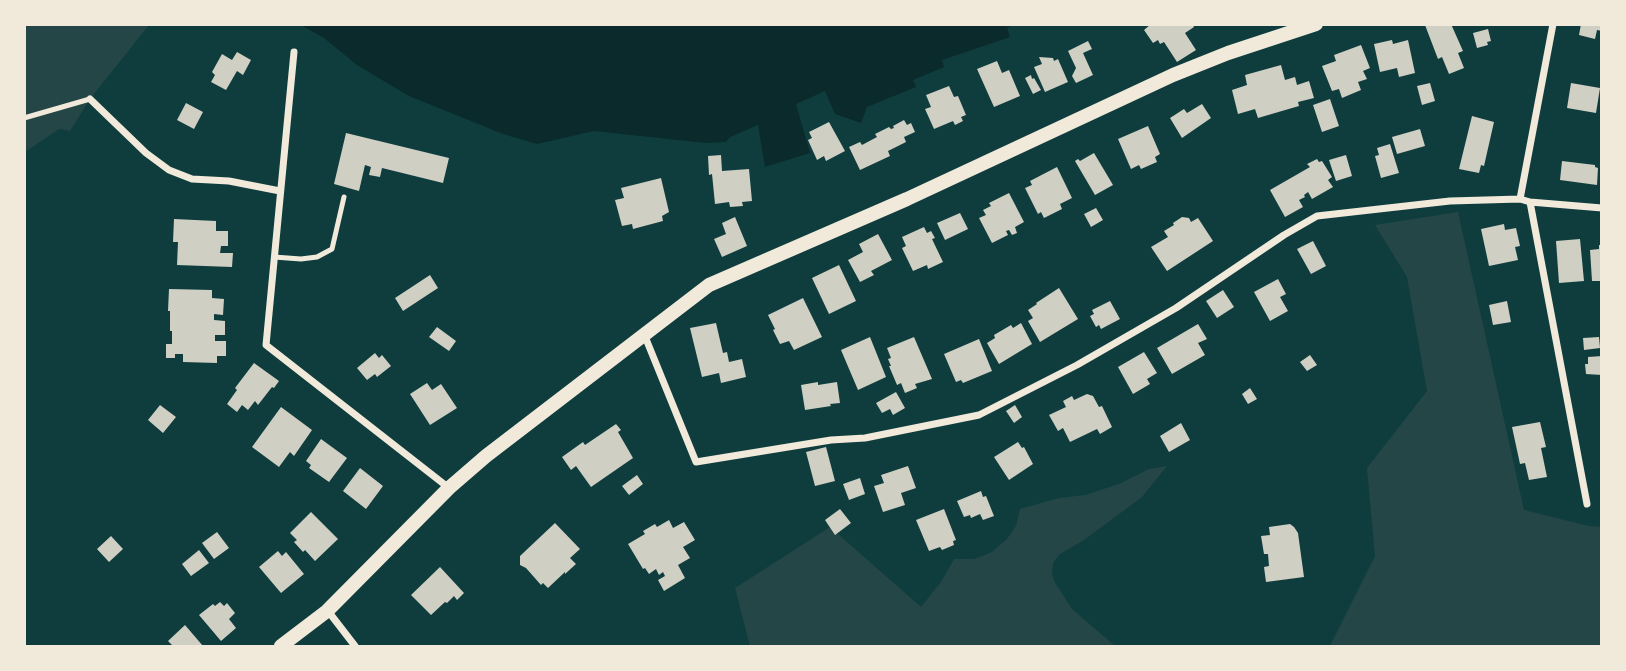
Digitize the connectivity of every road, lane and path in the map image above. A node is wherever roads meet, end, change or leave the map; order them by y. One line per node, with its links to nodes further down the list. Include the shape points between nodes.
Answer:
1 (1316, 24): 12 (main road, via 1173,75 709,285)
2 (1553, 24): 8 (street)
3 (294, 52): 6 (street)
4 (90, 100): 5 (lane); 6 (street, via 169,170 192,179)
5 (24, 118)
6 (280, 191): 11 (street)
7 (344, 197): 11 (lane, via 332,249 317,257)
8 (1520, 199): 9 (street); 12 (street, via 1450,201 1317,216 1177,308 979,415 865,438 696,462)
9 (1530, 202): 10 (street); 14 (street)
10 (1601, 208)
11 (274, 257): 13 (street, via 267,345)
12 (644, 334): 13 (main road)
13 (449, 488): 15 (main road)
14 (1587, 504)
15 (327, 611): 16 (main road); 17 (street)
16 (281, 646)
17 (355, 646)

